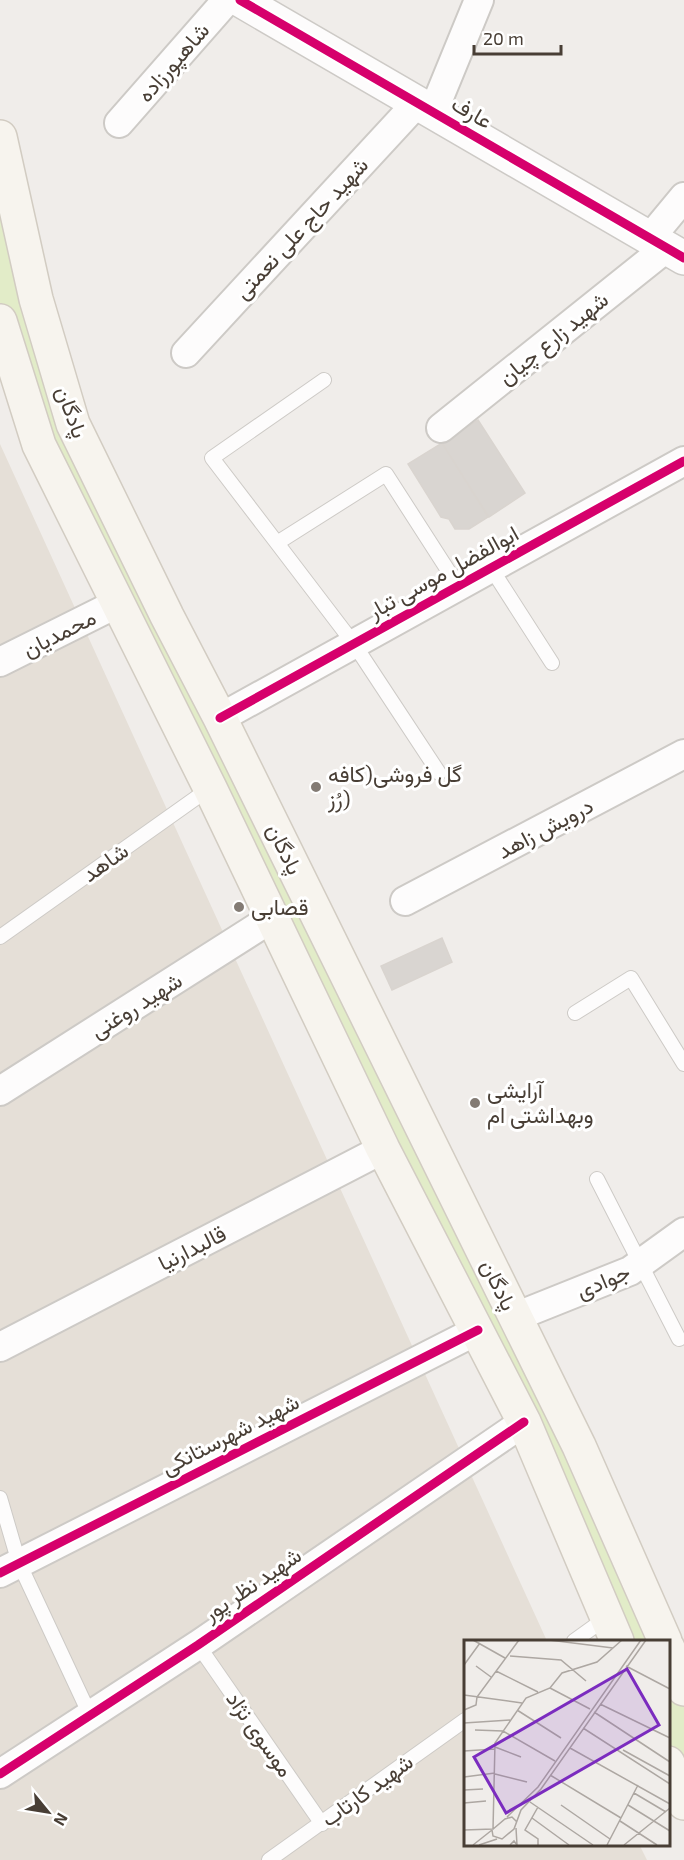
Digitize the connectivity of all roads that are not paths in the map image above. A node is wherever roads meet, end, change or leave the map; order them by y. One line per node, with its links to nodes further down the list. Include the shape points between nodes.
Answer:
1 (226, 0): 5 (street, شاهپورزاده)
2 (240, 0): 4 (street, عارف)
3 (479, 0): 4 (street)
4 (425, 108): 8 (street, عارف); 10 (street, شهید حاج علی نعمتی)
5 (118, 123)
6 (0, 137): 21 (main road, پادگان, via 36,299 73,424)
7 (684, 197): 8 (street, شهید زارع چیان)
8 (666, 248): 12 (street, شهید زارع چیان)
9 (0, 321): 17 (main road, پادگان, via 39,445)
10 (186, 353)
11 (324, 380): 14 (lane, via 212,458)
12 (441, 428)
13 (684, 461): 15 (street, ابوالفضل موسی تبار)
14 (277, 543): 16 (lane, via 386,474); 18 (lane)
15 (491, 568): 16 (street, ابوالفضل موسی تبار); 20 (lane)
16 (458, 586): 18 (street, ابوالفضل موسی تبار)
17 (118, 603): 19 (street, محمدیان); 24 (main road, پادگان)
18 (354, 644): 21 (street, ابوالفضل موسی تبار); 23 (lane)
19 (0, 662)
20 (552, 663)
21 (220, 718): 35 (main road, پادگان)
22 (684, 754): 25 (street, درویش زاهد)
23 (439, 774)
24 (210, 788): 26 (main road, پادگان); 27 (lane, شاهد)
25 (405, 901)
26 (272, 918): 30 (street, شهید روغنی); 31 (main road, پادگان)
27 (0, 937)
28 (575, 1013): 29 (lane, via 631,978)
29 (684, 1064)
30 (0, 1091)
31 (383, 1149): 36 (main road, پادگان); 38 (street, قالبدارنیا)
32 (597, 1179): 34 (lane)
33 (684, 1232): 34 (street, جوادی)
34 (640, 1264): 35 (street, جوادی); 37 (lane)
35 (515, 1317): 44 (main road, پادگان, via 579,1446)
36 (478, 1330): 39 (main road, پادگان); 41 (street, شهید شهرستانکی)
37 (679, 1339)
38 (0, 1347)
39 (524, 1422): 42 (main road, پادگان); 45 (street, شهید نظر پور)
40 (0, 1498): 41 (lane)
41 (10, 1568): 48 (lane)
42 (612, 1629): 43 (lane)
43 (577, 1640)
44 (665, 1640)
45 (198, 1645): 48 (street, شهید نظر پور); 53 (lane, موسوی نژاد)
46 (669, 1651): 47 (main road)
47 (684, 1689)
48 (90, 1715): 51 (street, شهید نظر پور)
49 (464, 1721): 53 (lane, شهید کارتاب)
50 (669, 1766): 52 (main road)
51 (0, 1774)
52 (684, 1803)
53 (322, 1824): 54 (lane, شهید کارتاب)
54 (269, 1860)

